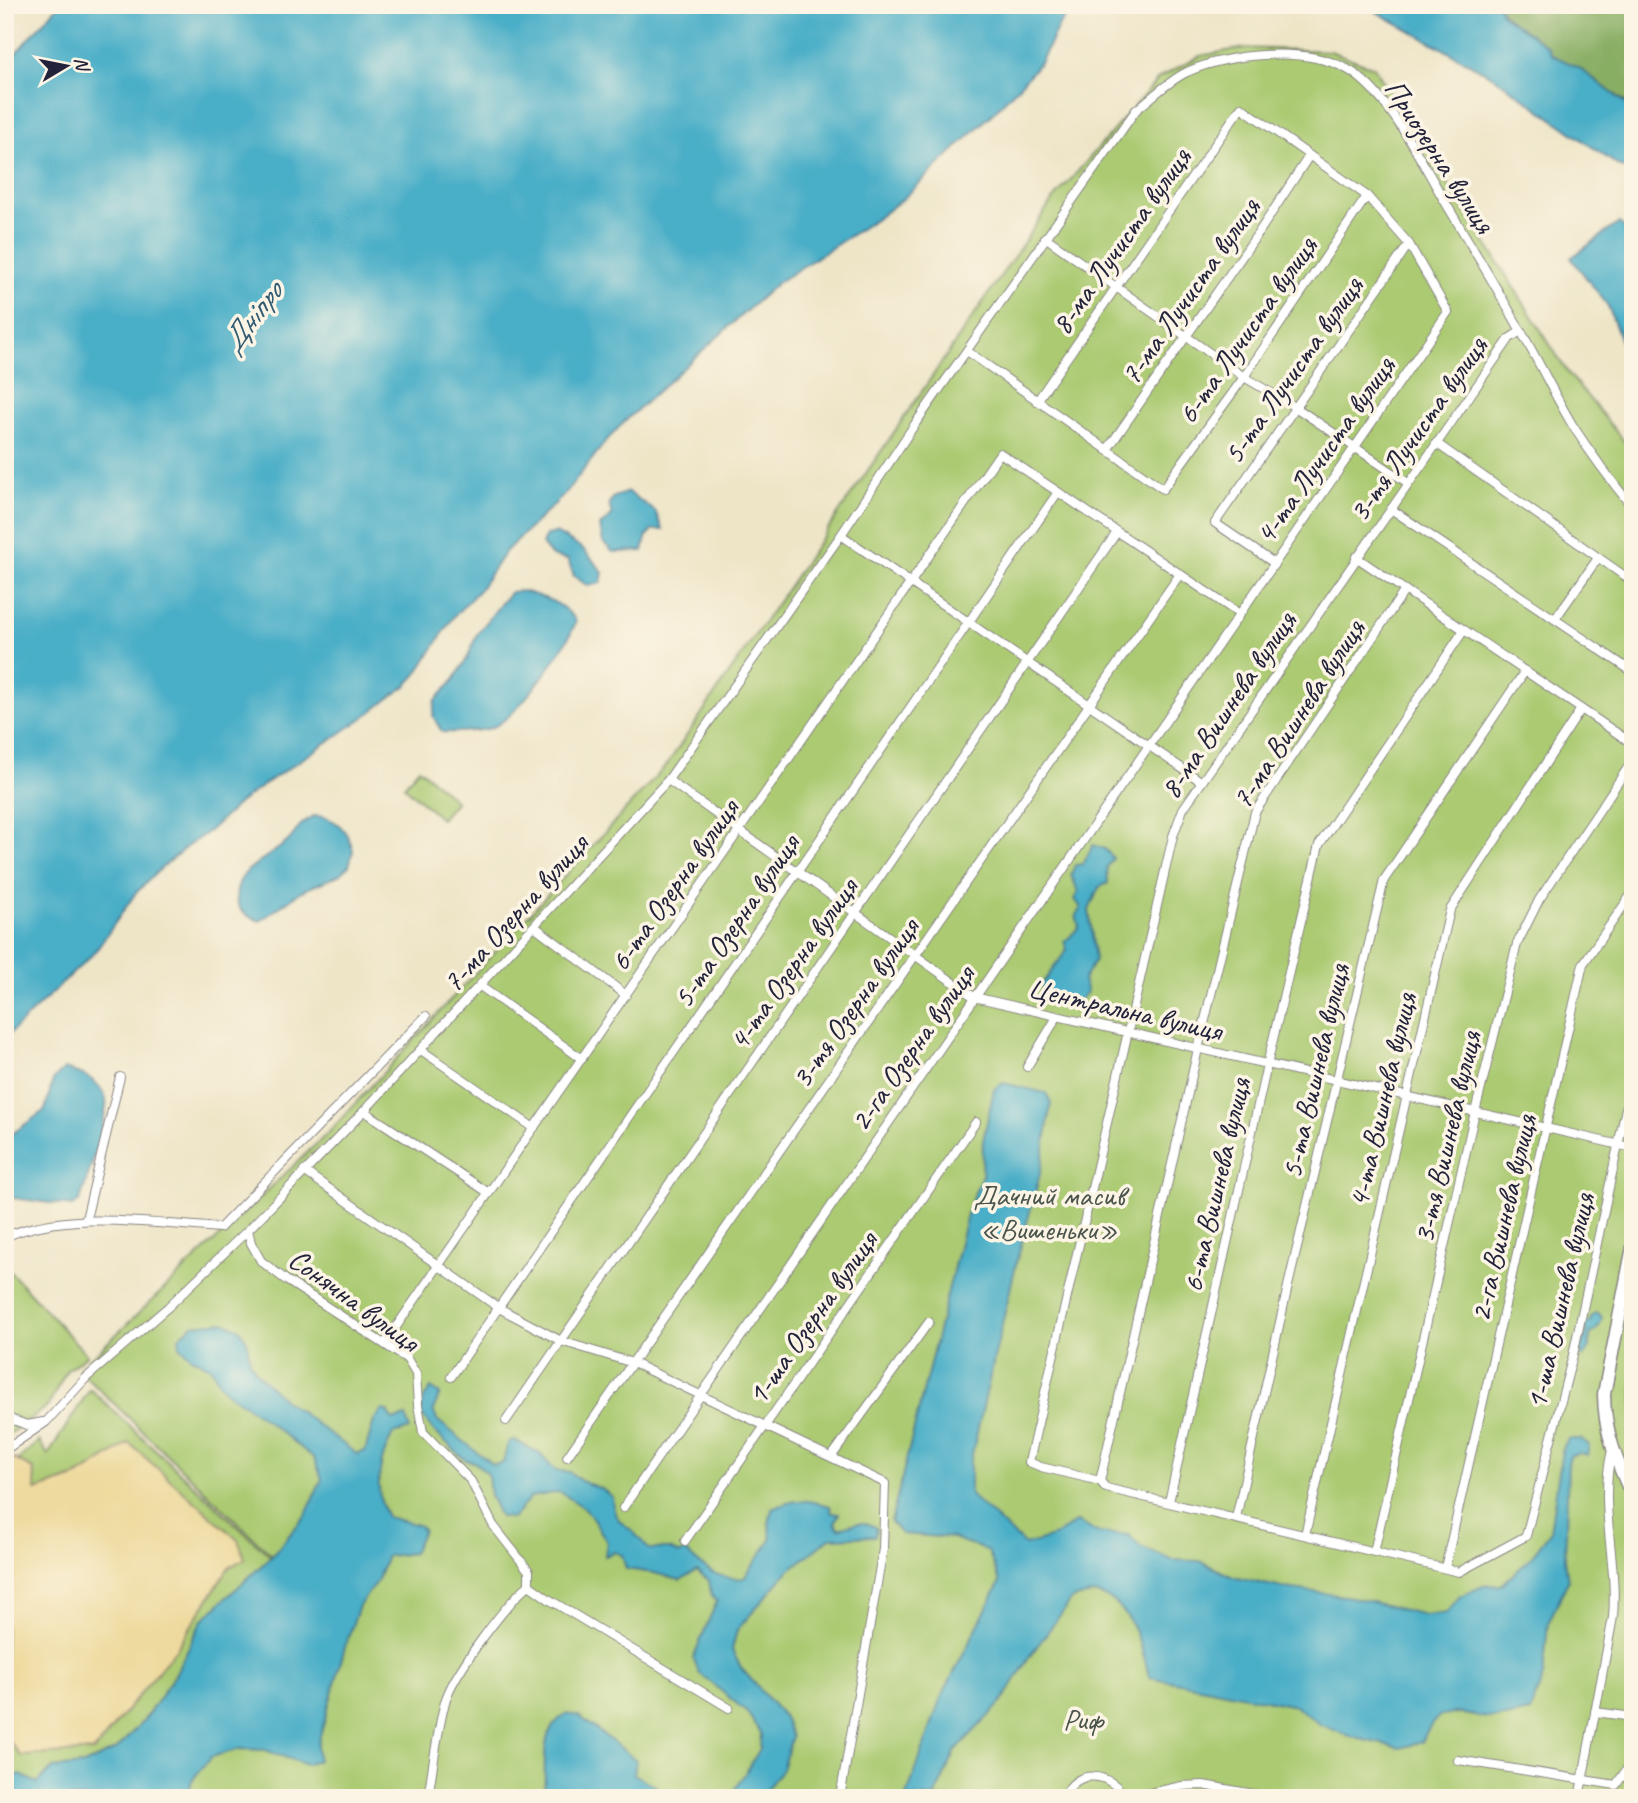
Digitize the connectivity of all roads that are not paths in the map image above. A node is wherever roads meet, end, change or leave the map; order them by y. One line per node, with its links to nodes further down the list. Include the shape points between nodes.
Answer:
1 (1309, 156): 2 (street); 5 (street, 8-ма Лучиста вулиця, via 1241,107); 7 (street, 7-ма Лучиста вулиця)
2 (1367, 196): 4 (street); 9 (street, 6-та Лучиста вулиця)
3 (1045, 237): 5 (street); 6 (street, Приозерна вулиця, via 1136,110 1185,73 1252,56 1323,60 1368,84 1391,113); 8 (street, Приозерна вулиця)
4 (1409, 244): 11 (street, 5-та Лучиста вулиця); 14 (street, 4-та Лучиста вулиця, via 1448,312)
5 (1117, 288): 7 (street); 10 (street, 8-ма Лучиста вулиця)
6 (1521, 331): 13 (street, 3-тя Лучиста вулиця, via 1510,338); 18 (street, Приозерна вулиця, via 1574,427)
7 (1186, 337): 9 (street); 15 (street, 7-ма Лучиста вулиця)
8 (967, 351): 10 (street); 12 (street, Приозерна вулиця)
9 (1244, 377): 11 (street); 15 (street, 6-та Лучиста вулиця, via 1163,489)
10 (1037, 401): 15 (street)
11 (1295, 407): 14 (street); 24 (street, 5-та Лучиста вулиця, via 1215,523)
12 (915, 424): 21 (street, 7-ма Озерна вулиця)
13 (1436, 443): 16 (street, 3-тя Лучиста вулиця); 23 (street)
14 (1355, 448): 16 (street); 24 (street, 4-та Лучиста вулиця)
15 (1107, 450)
16 (1408, 483): 19 (street, 3-тя Лучиста вулиця)
17 (1058, 492): 20 (street); 27 (street, 6-та Озерна вулиця, via 1000,453); 31 (street, 5-та Озерна вулиця)
18 (1633, 508)
19 (1391, 509): 22 (street, 3-тя Лучиста вулиця); 30 (street)
20 (1117, 532): 25 (street); 33 (street, 4-та Озерна вулиця)
21 (841, 536): 27 (street); 41 (street, 7-ма Озерна вулиця)
22 (1356, 557): 28 (street); 42 (street, 8-ма Вишнева вулиця)
23 (1598, 558): 26 (street); 30 (street)
24 (1274, 563): 29 (street, 4-та Лучиста вулиця)
25 (1180, 574): 29 (street); 36 (street, 3-тя Озерна вулиця)
26 (1633, 582)
27 (911, 583): 31 (street); 43 (street, 6-та Озерна вулиця)
28 (1405, 590): 32 (street); 55 (street, 7-ма Вишнева вулиця, via 1255,812)
29 (1238, 613): 39 (street, 2-га Озерна вулиця)
30 (1555, 619): 35 (street)
31 (968, 622): 33 (street); 44 (street, 5-та Озерна вулиця)
32 (1464, 630): 34 (street); 58 (street, 6-та Вишнева вулиця, via 1319,845)
33 (1027, 663): 36 (street); 46 (street, 4-та Озерна вулиця)
34 (1525, 671): 37 (street); 62 (street, 5-та Вишнева вулиця, via 1384,880)
35 (1633, 672)
36 (1089, 705): 39 (street); 48 (street, 3-тя Озерна вулиця)
37 (1581, 709): 38 (street); 63 (street, 4-та Вишнева вулиця, via 1450,911)
38 (1633, 744)
39 (1148, 745): 42 (street); 51 (street, 2-га Озерна вулиця)
40 (1633, 760): 65 (street, 3-тя Вишнева вулиця, via 1539,900 1517,944)
41 (668, 780): 43 (street, Центральна вулиця); 47 (street, 7-ма Озерна вулиця)
42 (1202, 782): 54 (street, 8-ма Вишнева вулиця, via 1183,809 1173,836)
43 (740, 831): 44 (street, Центральна вулиця); 50 (street, 6-та Озерна вулиця)
44 (797, 872): 46 (street, Центральна вулиця); 78 (street, 5-та Озерна вулиця)
45 (1633, 892): 68 (street, 2-га Вишнева вулиця, via 1583,964)
46 (855, 913): 48 (street, Центральна вулиця); 80 (street, 4-та Озерна вулиця)
47 (534, 926): 49 (street, 7-ма Озерна вулиця); 50 (street)
48 (915, 955): 51 (street, Центральна вулиця); 82 (street, 3-тя Озерна вулиця)
49 (480, 986): 56 (street, 7-ма Озерна вулиця); 57 (street)
50 (626, 995): 57 (street, 6-та Озерна вулиця)
51 (974, 997): 53 (street, Центральна вулиця); 84 (street, 2-га Озерна вулиця)
52 (426, 1016): 73 (street, via 220,1228)
53 (1057, 1017): 54 (street, Центральна вулиця); 59 (street)
54 (1128, 1033): 55 (street, Центральна вулиця); 93 (street, 8-ма Вишнева вулиця, via 1029,1462)
55 (1198, 1049): 58 (street, Центральна вулиця); 93 (street, 7-ма Вишнева вулиця)
56 (421, 1050): 64 (street, 7-ма Озерна вулиця); 67 (street)
57 (582, 1059): 67 (street, 6-та Озерна вулиця)
58 (1267, 1065): 62 (street, Центральна вулиця); 95 (street, 6-та Вишнева вулиця)
59 (1027, 1067)
60 (1633, 1076): 69 (street, 1-ша Вишнева вулиця)
61 (120, 1077): 73 (street)
62 (1337, 1080): 63 (street, Центральна вулиця); 97 (street, 5-та Вишнева вулиця)
63 (1406, 1096): 65 (street, Центральна вулиця); 98 (street, 4-та Вишнева вулиця)
64 (364, 1111): 71 (street, 7-ма Озерна вулиця); 72 (street)
65 (1475, 1112): 68 (street, Центральна вулиця); 100 (street, 3-тя Вишнева вулиця)
66 (976, 1122): 88 (street, 1-ша Озерна вулиця)
67 (534, 1128): 72 (street, 6-та Озерна вулиця)
68 (1547, 1128): 69 (street, Центральна вулиця); 101 (street, 2-га Вишнева вулиця)
69 (1619, 1144): 70 (street, Центральна вулиця); 101 (street, 1-ша Вишнева вулиця, via 1573,1354 1526,1536 1460,1572)
70 (1633, 1148)
71 (304, 1171): 74 (street, 7-ма Озерна вулиця); 77 (street)
72 (489, 1193): 77 (street, 6-та Озерна вулиця)
73 (86, 1219): 75 (street)
74 (248, 1230): 81 (street, Сонячна вулиця, via 261,1261); 87 (street, 7-ма Озерна вулиця, via 86,1378)
75 (5, 1237)
76 (1633, 1247): 90 (street, via 1606,1372 1604,1410)
77 (439, 1265): 78 (street); 81 (street, 6-та Озерна вулиця)
78 (499, 1308): 80 (street); 83 (street, 5-та Озерна вулиця)
79 (929, 1322): 91 (street)
80 (561, 1341): 82 (street); 86 (street, 4-та Озерна вулиця)
81 (385, 1343): 102 (street, Сонячна вулиця, via 407,1359 416,1374 423,1432 471,1482 493,1525 529,1571)
82 (633, 1363): 84 (street); 92 (street, 3-тя Озерна вулиця)
83 (452, 1377)
84 (700, 1396): 88 (street); 96 (street, 2-га Озерна вулиця)
85 (5, 1417): 87 (street, via 27,1425)
86 (506, 1421)
87 (46, 1422): 89 (street, 7-ма Озерна вулиця)
88 (764, 1426): 91 (street); 99 (street, 1-ша Озерна вулиця)
89 (5, 1450)
90 (1612, 1450): 94 (street); 104 (street, via 1606,1501 1615,1591)
91 (832, 1456): 110 (street, via 885,1483 883,1549)
92 (567, 1457)
93 (1100, 1481): 95 (street, via 1106,1489)
94 (1633, 1497)
95 (1169, 1502): 97 (street)
96 (622, 1508)
97 (1236, 1518): 98 (street)
98 (1305, 1535): 100 (street)
99 (685, 1541)
100 (1374, 1552): 101 (street)
101 (1446, 1568)
102 (529, 1585): 103 (street); 109 (street, via 462,1669 445,1700)
103 (729, 1708)
104 (1595, 1712): 105 (street); 108 (street)
105 (1633, 1717)
106 (1458, 1760): 108 (street)
107 (1627, 1769): 108 (street, via 1616,1785)
108 (1583, 1780): 114 (street)
109 (428, 1798)
110 (840, 1798)
111 (1064, 1798): 112 (street, via 1073,1784 1092,1776 1113,1782)
112 (1127, 1798): 113 (street, via 1203,1785)
113 (1276, 1798)
114 (1579, 1798)

